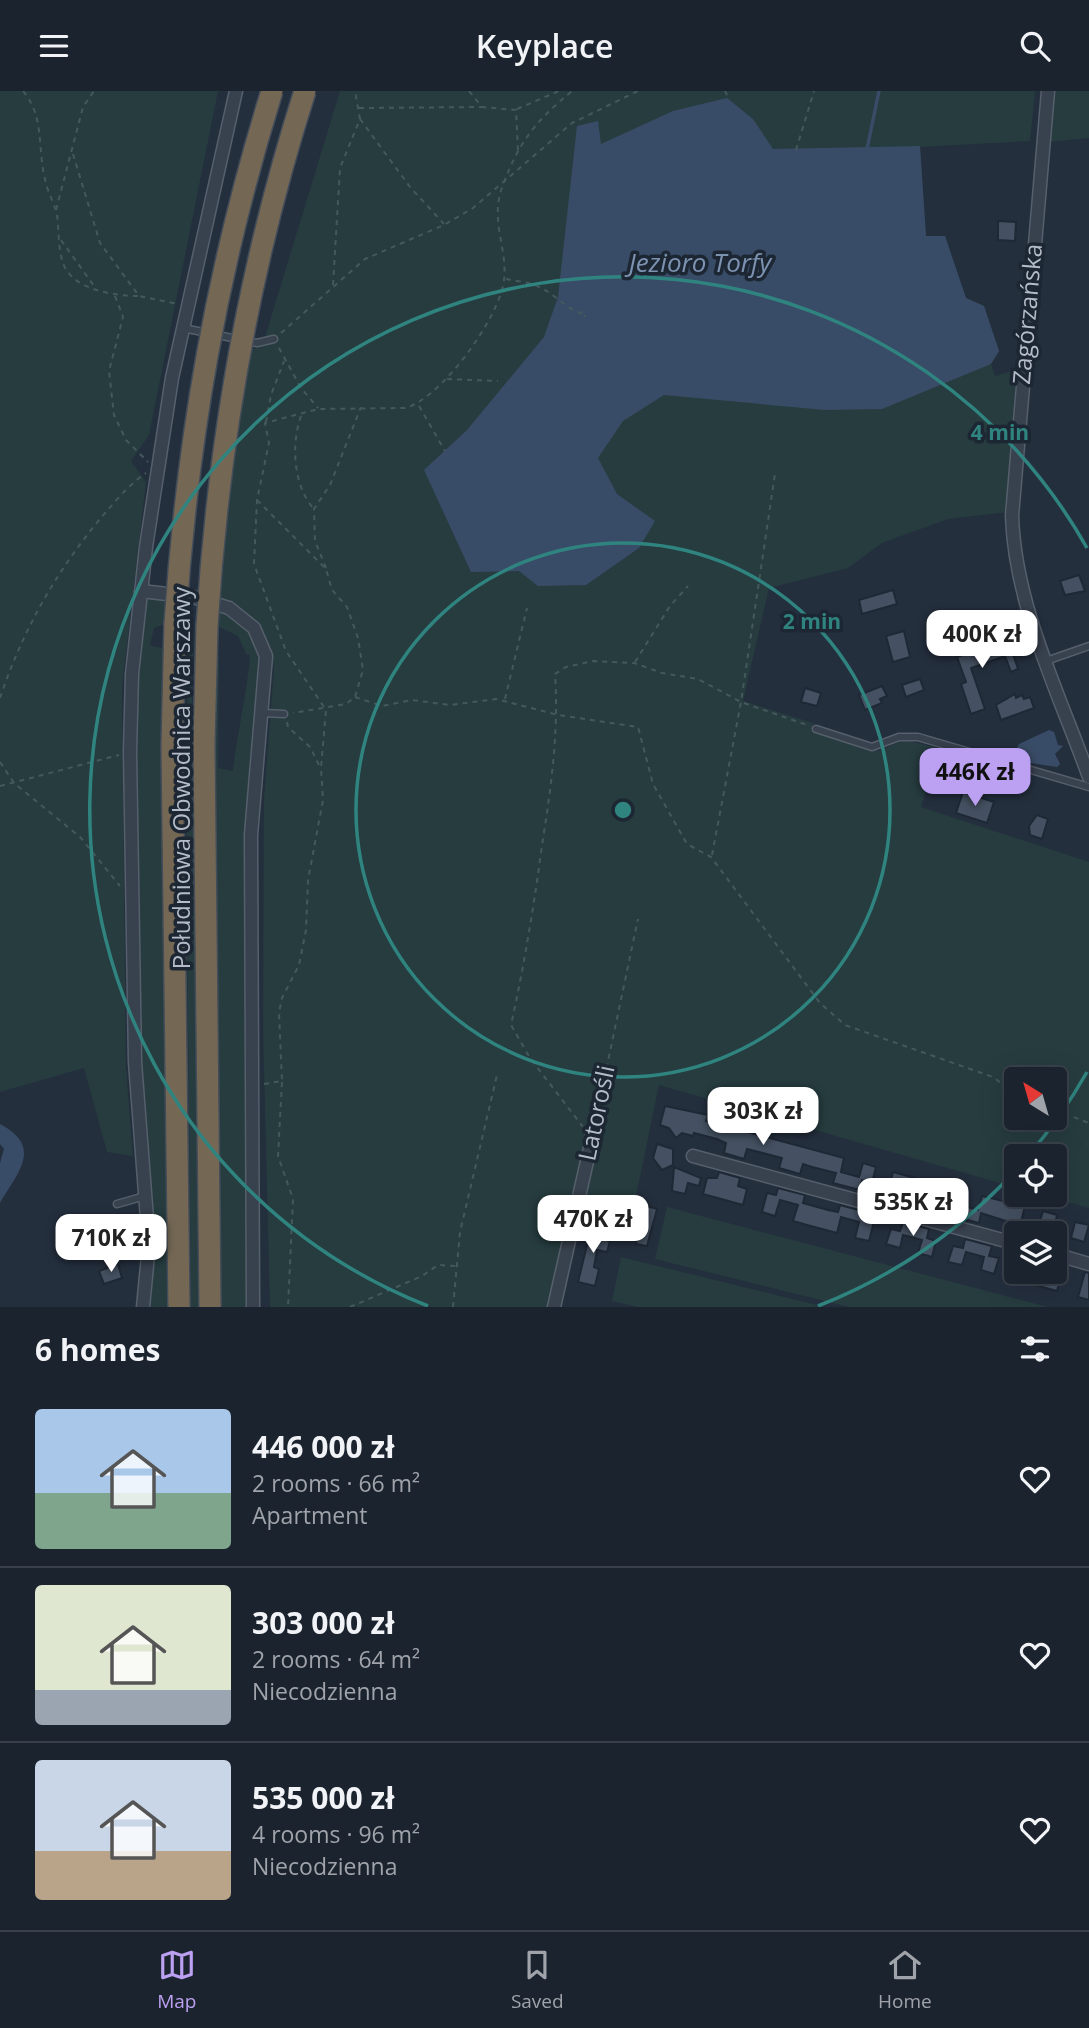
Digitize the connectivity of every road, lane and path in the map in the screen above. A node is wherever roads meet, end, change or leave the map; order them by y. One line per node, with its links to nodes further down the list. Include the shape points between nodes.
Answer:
1 (23, 91): 23 (path, via 34,104 39,122 45,179)
2 (94, 91): 21 (path, via 83,107)
3 (236, 91): 31 (street)
4 (272, 91): 89 (highway, Południowa Obwodnica Warszawy, bridge, via 237,210 203,366 181,529 172,746)
5 (305, 91): 90 (highway, Południowa Obwodnica Warszawy, bridge, via 265,226 242,328 218,480 206,626)
6 (355, 91): 16 (path)
7 (469, 91): 15 (path)
8 (559, 91): 17 (path)
9 (572, 91): 20 (path, via 546,111)
10 (638, 91): 22 (path, via 572,123)
11 (725, 91): 14 (path)
12 (814, 91): 19 (path)
13 (1048, 91): 53 (street, Zagórzańska, via 1012,516 1013,551)
14 (727, 96)
15 (482, 107): 16 (path); 17 (path)
16 (358, 108): 18 (path)
17 (516, 110): 20 (path)
18 (360, 119): 24 (path); 27 (path, via 340,168)
19 (796, 150)
20 (518, 152): 22 (path)
21 (73, 154): 23 (path); 30 (path, via 100,243)
22 (502, 187): 24 (path); 26 (path, via 496,223)
23 (56, 211): 25 (path)
24 (444, 225): 27 (path, via 365,258)
25 (60, 239): 28 (path); 28 (path, via 63,264 70,274)
26 (505, 279): 32 (path, via 536,285 558,297 564,306 586,314); 36 (path, via 486,325)
27 (332, 286): 34 (path, via 329,294)
28 (95, 288): 29 (path)
29 (114, 296): 30 (path); 44 (path, via 123,317 109,371 114,415 138,454)
30 (139, 296): 31 (path)
31 (186, 305): 33 (street)
32 (584, 317)
33 (181, 327): 34 (lane, via 257,343); 44 (street)
34 (274, 339): 35 (path)
35 (285, 359): 40 (path); 42 (path)
36 (445, 379): 37 (path); 38 (path)
37 (498, 381)
38 (418, 405): 39 (path); 43 (path)
39 (361, 407): 40 (path); 47 (path, via 330,485)
40 (318, 409): 41 (path)
41 (301, 415): 42 (path); 47 (path, via 294,434 295,453 303,496)
42 (265, 423): 46 (path, via 269,443)
43 (444, 451)
44 (157, 468): 50 (street); 56 (path, via 120,496 73,552 35,613)
45 (775, 474): 58 (path)
46 (257, 500): 48 (path); 59 (path, via 254,565 286,651)
47 (314, 509): 48 (path, via 315,541)
48 (327, 569): 55 (path, via 332,590 347,607 358,638 363,670)
49 (688, 586): 54 (path)
50 (141, 591): 60 (street, via 211,601 249,622 266,656); 64 (street)
51 (527, 608): 57 (path)
52 (1089, 646): 53 (lane)
53 (1045, 661): 67 (street, Zagórzańska)
54 (634, 663): 58 (path, via 698,679); 62 (path, via 593,661 555,674)
55 (355, 697): 57 (path, via 382,706 412,700 450,705); 59 (path)
56 (0, 698)
57 (505, 701): 62 (path)
58 (741, 702): 63 (path); 71 (path)
59 (326, 710): 61 (path); 66 (path)
60 (263, 713): 61 (lane); 77 (street, via 251,835)
61 (284, 714): 66 (path, via 288,727 310,747)
62 (558, 715): 71 (path, via 638,727 653,783 687,844); 80 (path, via 526,958 511,1025 530,1058 583,1127)
63 (816, 729): 70 (lane, via 872,747 899,737 918,737)
64 (130, 752): 68 (path); 72 (street)
65 (0, 762): 68 (path)
66 (321, 768): 75 (path, via 323,800 308,880 306,930 299,965 279,1013)
67 (1088, 773)
68 (13, 783): 69 (path); 72 (path, via 80,837 121,887)
69 (0, 786)
70 (1089, 787)
71 (711, 856): 76 (path, via 820,1003 845,1024 993,1077)
72 (133, 894): 82 (street, via 135,1062)
73 (638, 919): 80 (path, Latorośli)
74 (497, 1075): 87 (path, via 460,1232)
75 (282, 1081): 77 (path); 92 (path, via 278,1156 293,1199)
76 (1004, 1085)
77 (253, 1086): 91 (street)
78 (1068, 1115): 79 (path)
79 (1089, 1123)
80 (590, 1148): 95 (street, Latorośli)
81 (693, 1156): 84 (street)
82 (145, 1196): 83 (lane); 88 (street, via 149,1245)
83 (117, 1204)
84 (1004, 1240)
85 (1067, 1258): 86 (street)
86 (1089, 1264)
87 (457, 1266): 93 (path, via 438,1265); 94 (path)
88 (142, 1307)
89 (179, 1307)
90 (211, 1307)
91 (253, 1307)
92 (288, 1307)
93 (350, 1307)
94 (453, 1307)
95 (554, 1307)

